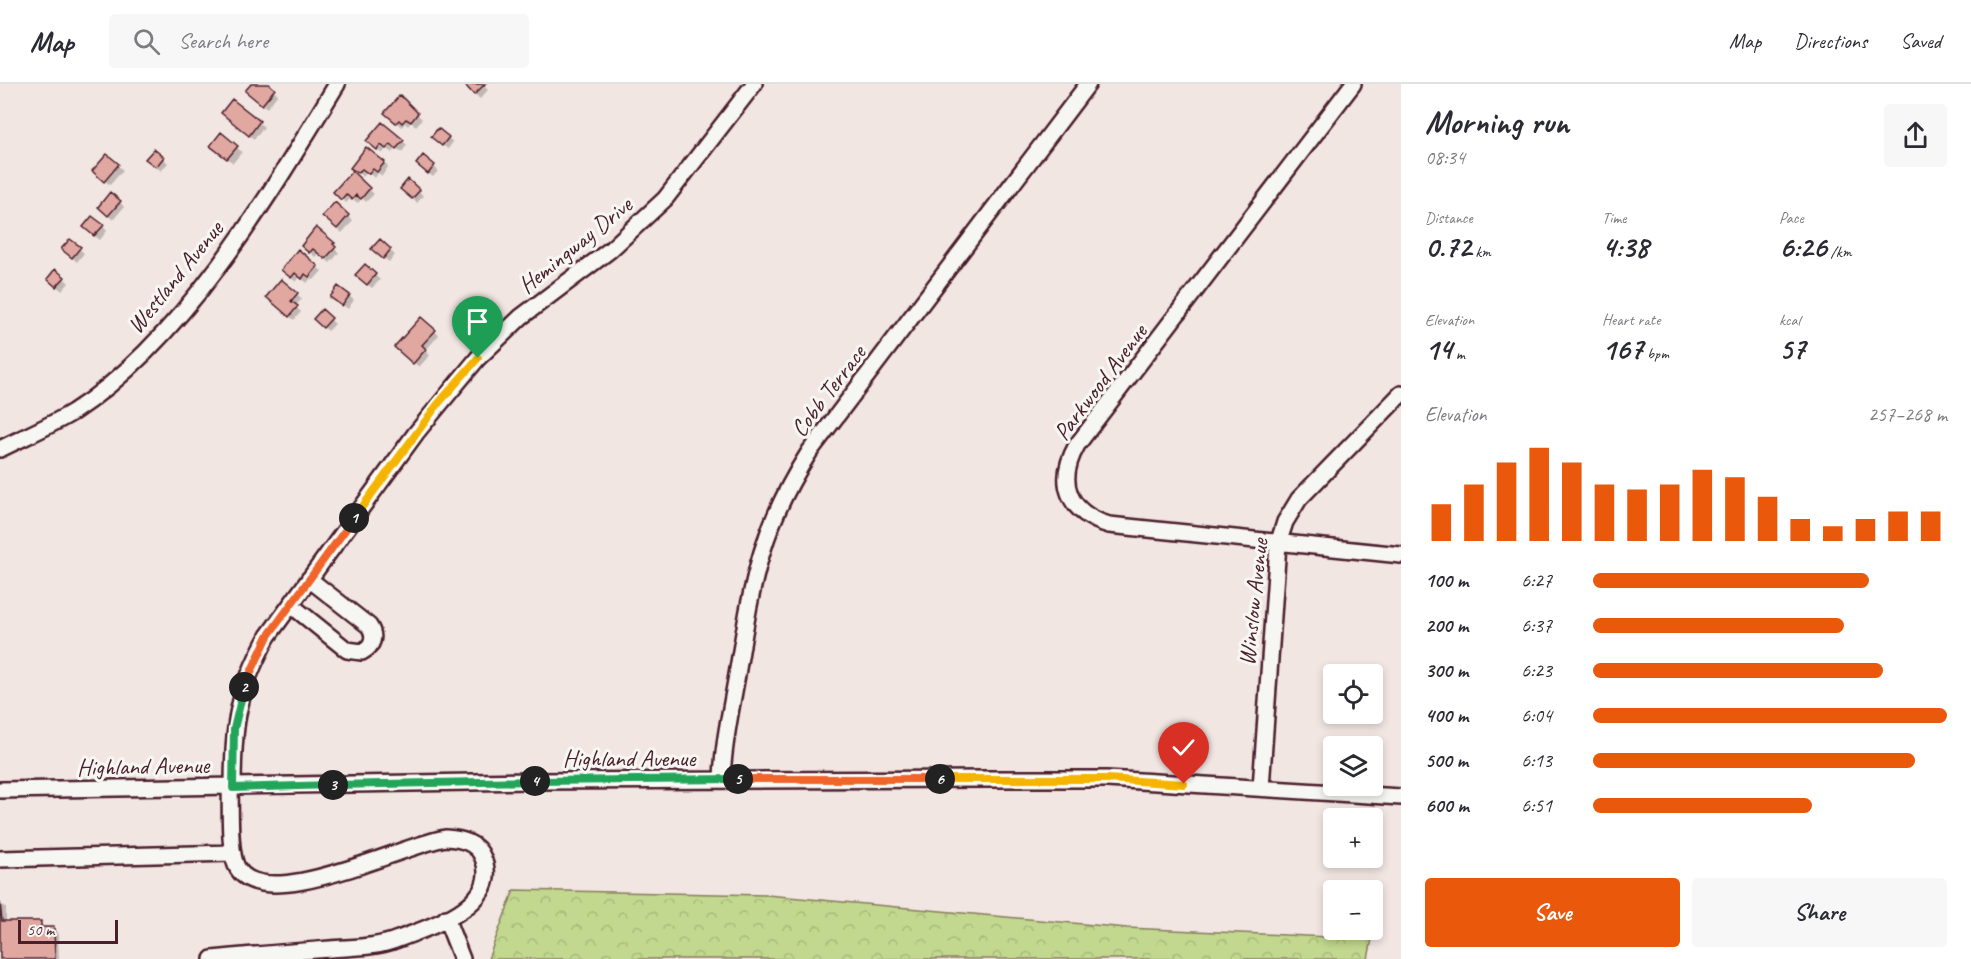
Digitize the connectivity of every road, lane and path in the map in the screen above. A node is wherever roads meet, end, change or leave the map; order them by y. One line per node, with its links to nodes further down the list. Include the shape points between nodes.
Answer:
1 (337, 84): 6 (street, Westland Avenue, via 228,251 156,339 73,412)
2 (754, 84): 9 (street, Hemingway Drive, via 682,179 650,214 610,250 521,317 478,358 416,433)
3 (1088, 84): 11 (street, Cobb Terrace, via 810,451 784,495 753,580)
4 (1353, 84): 7 (street, Parkwood Avenue, via 1077,445 1065,476 1075,505 1100,523)
5 (1401, 393): 7 (street, Winslow Avenue, via 1299,499)
6 (0, 449)
7 (1278, 543): 8 (street, Parkwood Avenue); 13 (street, Winslow Avenue)
8 (1401, 555)
9 (309, 579): 10 (street, Hemingway Drive); 10 (street, via 369,626 373,635 370,645 362,652 347,650)
10 (291, 605): 12 (street, Hemingway Drive, via 268,636 240,697 234,729)
11 (722, 779): 12 (street, Highland Avenue); 13 (street, Highland Avenue, via 1107,779)
12 (232, 788): 14 (street, Highland Avenue); 16 (street, Hemingway Drive)
13 (1261, 788): 15 (street, Highland Avenue)
14 (0, 790)
15 (1401, 797)
16 (233, 853): 17 (street); 18 (street, via 236,867 251,880 298,881 325,877 437,839 461,839 481,853 485,878 473,902)
17 (0, 859)
18 (446, 918): 19 (street, via 382,944); 20 (street)
19 (212, 959)
20 (462, 959)

